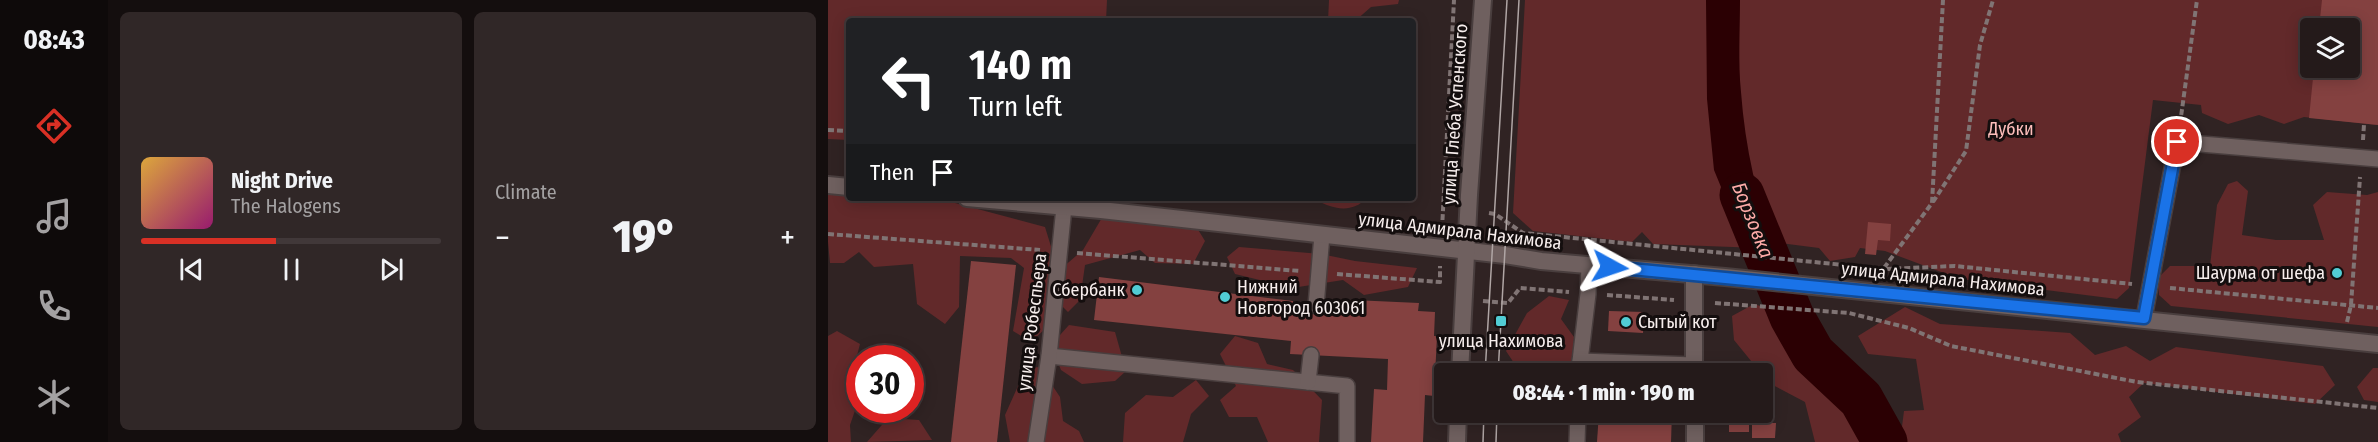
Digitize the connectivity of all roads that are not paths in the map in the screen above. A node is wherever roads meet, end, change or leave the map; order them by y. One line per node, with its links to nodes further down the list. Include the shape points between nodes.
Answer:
1 (1483, 0): 8 (street, улица Глеба Успенского)
2 (2378, 159): 12 (lane, via 2177,142)
3 (828, 185): 4 (street)
4 (846, 187)
5 (999, 201): 6 (street, улица Адмирала Нахимова)
6 (1064, 207): 7 (street, улица Адмирала Нахимова); 15 (lane, улица Робеспьера)
7 (1322, 235): 8 (street, улица Адмирала Нахимова); 11 (lane)
8 (1467, 252): 9 (street, улица Адмирала Нахимова); 16 (street, улица Глеба Успенского)
9 (1589, 266): 10 (street, улица Адмирала Нахимова); 17 (lane)
10 (1694, 274): 12 (street, улица Адмирала Нахимова); 18 (street)
11 (1316, 306)
12 (2144, 318): 13 (street, улица Адмирала Нахимова)
13 (2378, 344)
14 (1311, 355): 19 (lane)
15 (1049, 356): 19 (lane); 23 (lane, улица Робеспьера)
16 (1461, 363)
17 (1580, 363)
18 (1694, 363)
19 (1308, 382): 24 (lane, via 1347,386)
20 (1458, 423): 25 (street)
21 (1578, 423): 26 (lane)
22 (1695, 423): 27 (street)
23 (1036, 442)
24 (1347, 442)
25 (1457, 442)
26 (1577, 442)
27 (1695, 442)

